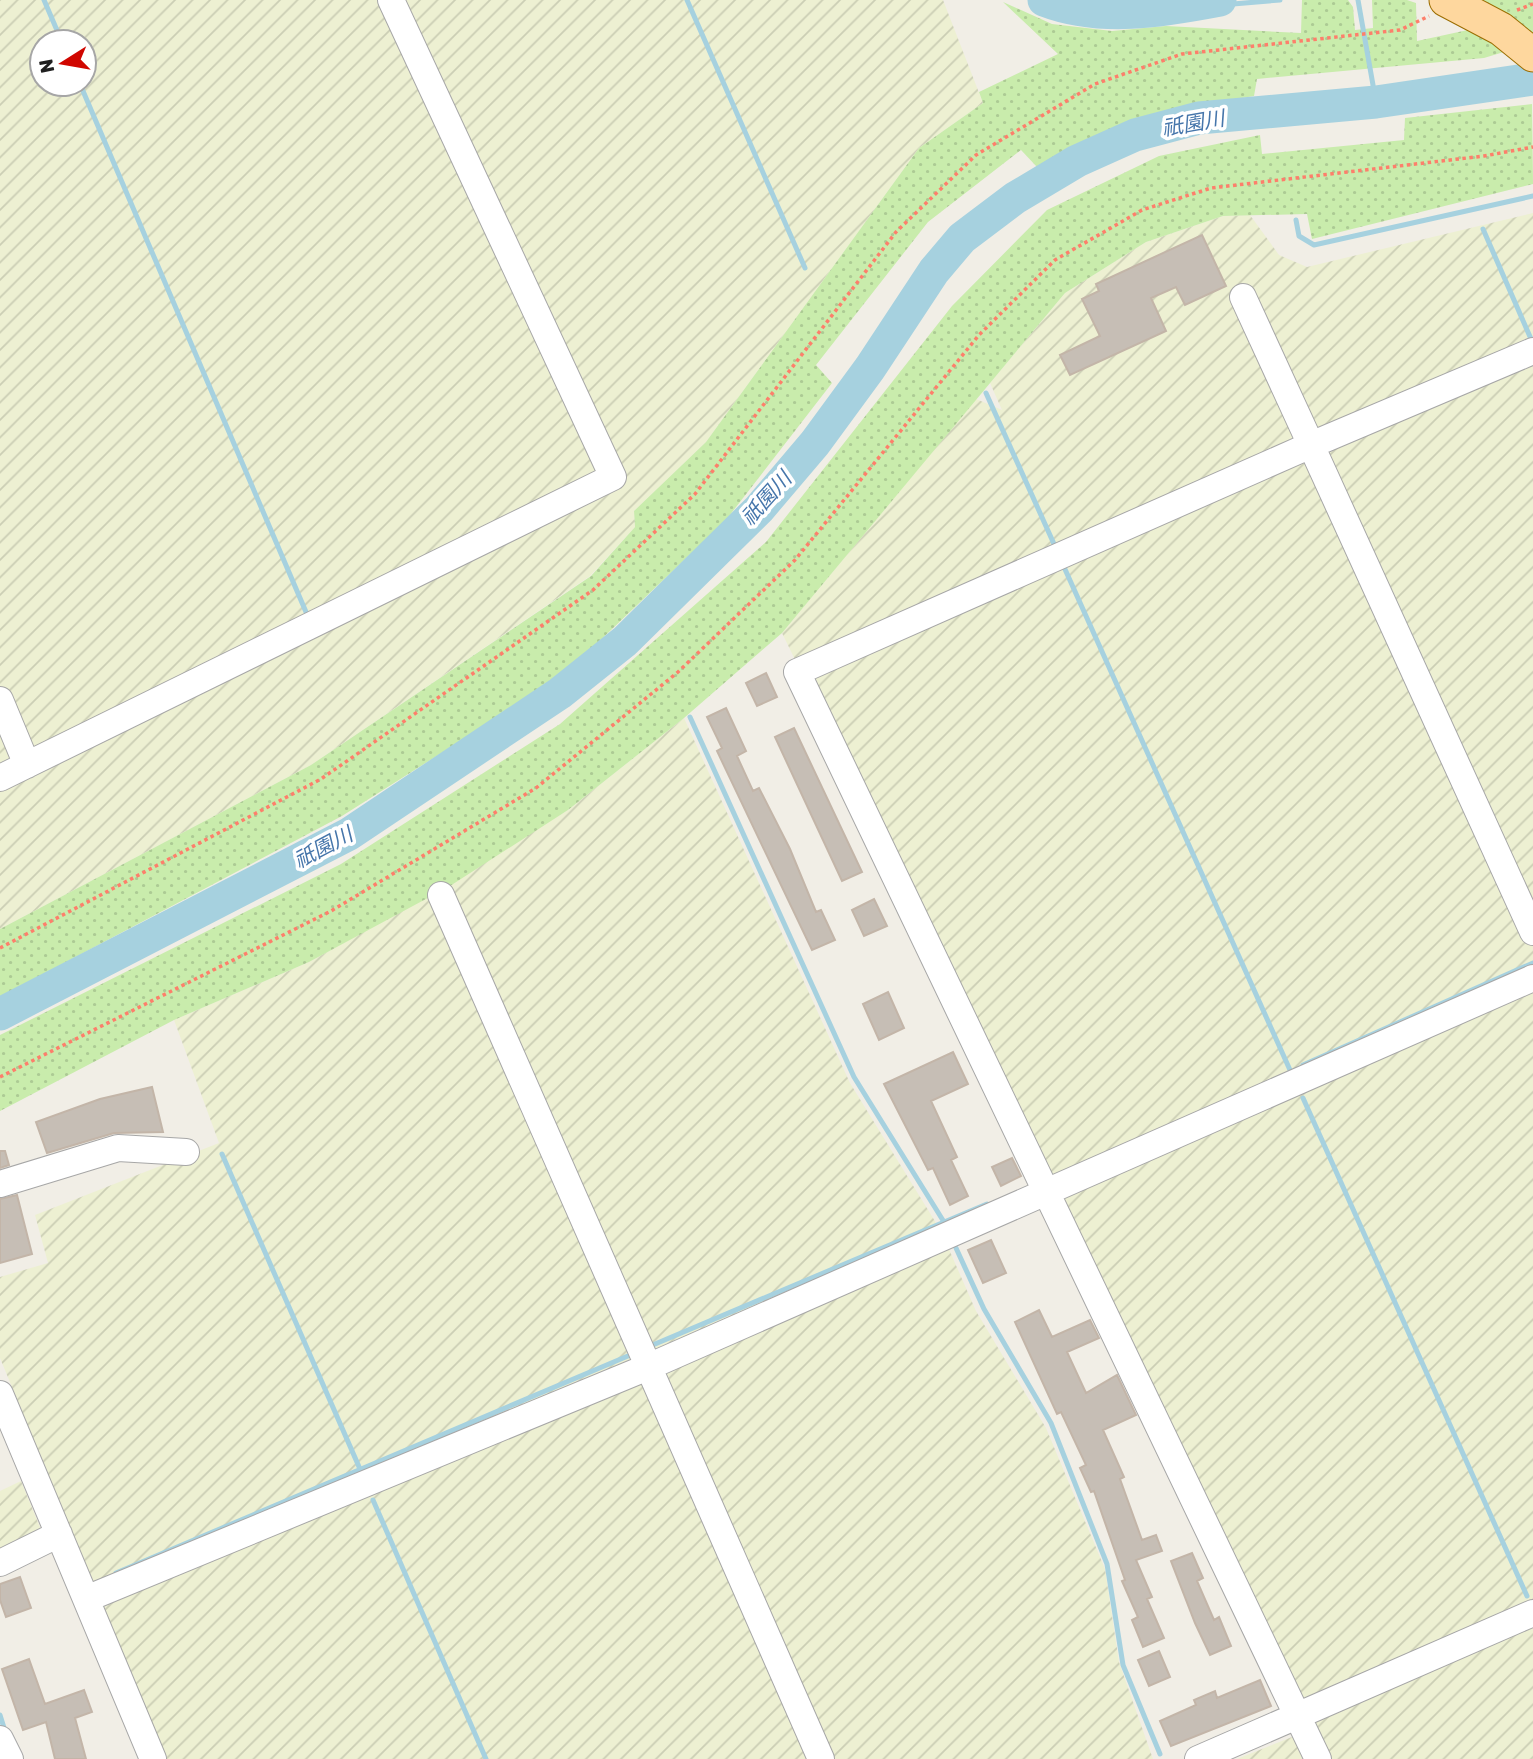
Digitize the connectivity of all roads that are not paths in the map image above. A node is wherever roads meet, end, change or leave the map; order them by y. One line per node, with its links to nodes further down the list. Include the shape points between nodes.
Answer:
1 (391, 0): 8 (street, via 612,477)
2 (1450, 2): 3 (main road, via 1501,29)
3 (1533, 55)
4 (1243, 296): 6 (street)
5 (1533, 351): 6 (street)
6 (1311, 445): 11 (street); 14 (street, via 797,672)
7 (0, 700): 8 (street)
8 (27, 765): 9 (street)
9 (0, 778)
10 (441, 895): 16 (street)
11 (1533, 932)
12 (1533, 978): 14 (street)
13 (186, 1152): 15 (street, via 118,1148)
14 (1044, 1183): 16 (street); 22 (street)
15 (0, 1184)
16 (648, 1367): 20 (street); 26 (street)
17 (0, 1394): 18 (street)
18 (59, 1534): 19 (street); 20 (street)
19 (0, 1563)
20 (86, 1599): 25 (street)
21 (1533, 1613): 22 (street)
22 (1298, 1715): 27 (street); 28 (street)
23 (0, 1739): 24 (street)
24 (10, 1759)
25 (153, 1759)
26 (821, 1759)
27 (1198, 1759)
28 (1318, 1759)

